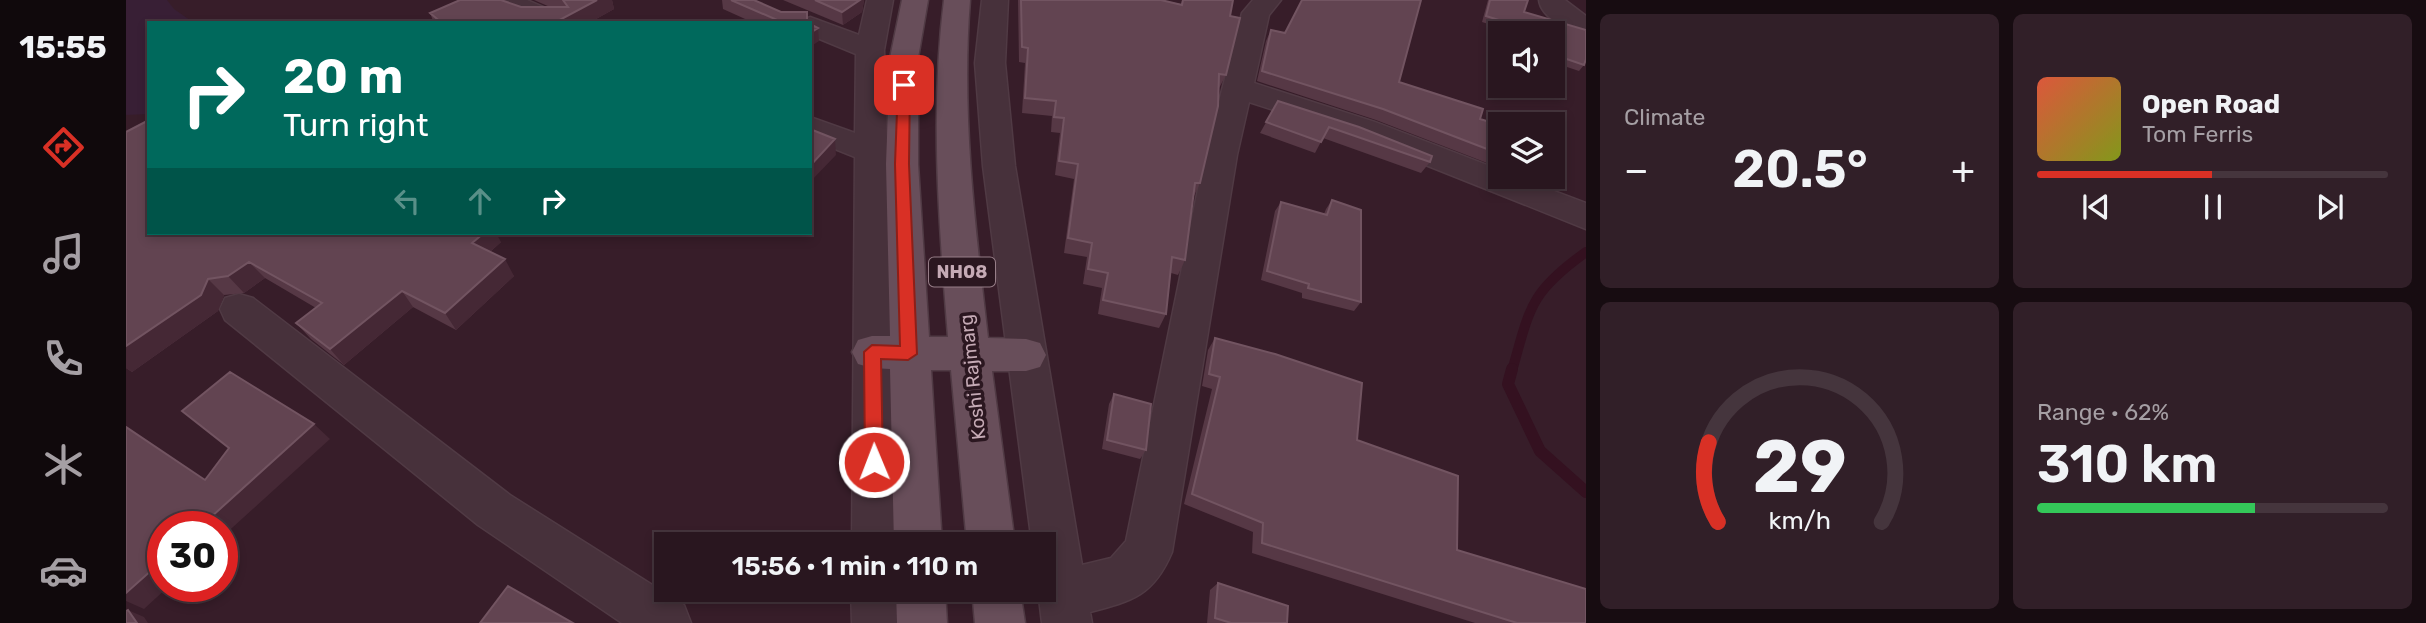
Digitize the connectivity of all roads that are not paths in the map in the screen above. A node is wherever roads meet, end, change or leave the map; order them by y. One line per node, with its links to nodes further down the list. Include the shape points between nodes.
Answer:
1 (505, 0): 8 (street)
2 (880, 0): 11 (street)
3 (915, 0): 17 (main road, NH08, via 904,58)
4 (957, 0): 18 (main road, Koshi Rajmarg / NH08, via 949,61)
5 (995, 0): 19 (street, via 990,63 999,166)
6 (1268, 0): 12 (street, via 1256,13)
7 (1552, 0): 10 (street, via 1553,8)
8 (552, 21)
9 (812, 25): 11 (street)
10 (1586, 28)
11 (870, 50): 14 (street)
12 (1237, 88): 15 (street, via 1364,129); 26 (street, via 1148,552 1125,579)
13 (812, 128): 14 (street)
14 (869, 150): 17 (street)
15 (1586, 217)
16 (239, 309): 27 (street, via 494,510)
17 (890, 353): 18 (main road); 20 (street); 21 (main road, NH08)
18 (969, 355): 19 (main road); 22 (main road, Koshi Rajmarg / NH08)
19 (1026, 355): 26 (street)
20 (877, 532)
21 (916, 532)
22 (989, 532)
23 (876, 602): 28 (street)
24 (921, 602): 29 (main road)
25 (997, 602): 30 (main road)
26 (1064, 609)
27 (666, 623)
28 (877, 623)
29 (922, 623)
30 (1000, 623)

